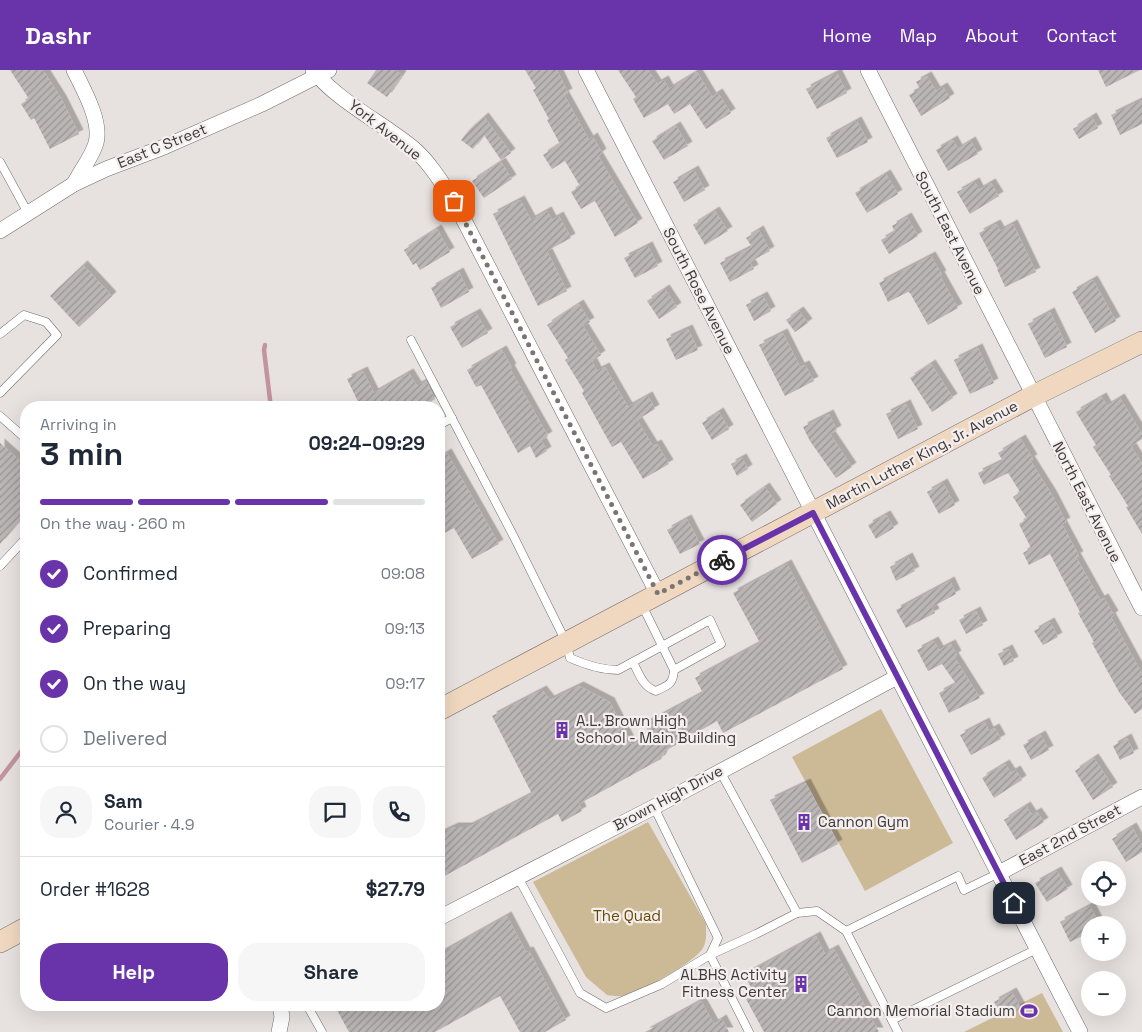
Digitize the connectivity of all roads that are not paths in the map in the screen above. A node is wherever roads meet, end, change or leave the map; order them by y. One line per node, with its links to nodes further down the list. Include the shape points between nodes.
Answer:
1 (74, 70): 6 (street, via 92,109 97,133 96,143)
2 (586, 70): 20 (street, South Rose Avenue)
3 (868, 70): 13 (street, South East Avenue)
4 (320, 72): 6 (street, East C Street, via 262,104); 23 (street, York Avenue, via 325,84 415,149 454,201)
5 (0, 162): 7 (lane)
6 (74, 184): 7 (street, East C Street)
7 (28, 213): 8 (street, East C Street)
8 (0, 231)
9 (0, 334): 12 (lane, via 24,315 46,322 58,335)
10 (411, 340): 14 (lane)
11 (1142, 342): 13 (main road, Martin Luther King, Jr. Avenue)
12 (0, 393)
13 (1033, 396): 20 (main road, Martin Luther King, Jr. Avenue); 24 (street, North East Avenue)
14 (443, 401)
15 (445, 405): 17 (lane)
16 (0, 416): 19 (lane)
17 (452, 418): 18 (lane); 25 (lane)
18 (445, 422)
19 (20, 434)
20 (813, 513): 23 (main road, Martin Luther King, Jr. Avenue); 29 (street, South Rose Avenue)
21 (20, 544): 22 (lane)
22 (0, 566)
23 (649, 599): 25 (main road, Martin Luther King, Jr. Avenue); 26 (lane)
24 (1142, 608)
25 (566, 642): 27 (lane, via 570,658 585,665 618,670); 30 (main road, Martin Luther King, Jr. Avenue)
26 (662, 646): 27 (lane); 28 (lane); 28 (lane, via 710,620 721,644)
27 (633, 662): 28 (lane, via 644,684 656,691 670,684)
28 (674, 670)
29 (897, 677): 31 (street, Brown High Drive); 34 (street, South Rose Avenue)
30 (445, 707)
31 (720, 771): 33 (street, Brown High Drive); 36 (lane)
32 (1142, 797): 34 (street, East 2nd Street)
33 (654, 807): 35 (street, Brown High Drive); 42 (lane, via 718,938)
34 (999, 873): 39 (lane, via 964,890 958,876); 41 (street, South Rose Avenue)
35 (518, 876): 37 (street, Brown High Drive); 42 (lane, via 580,993 606,1008 662,984)
36 (797, 913): 39 (lane, via 817,910); 42 (lane)
37 (445, 915)
38 (20, 931): 40 (main road)
39 (846, 931): 45 (lane)
40 (0, 942)
41 (1037, 949): 45 (lane); 50 (street, South Rose Avenue)
42 (710, 955): 48 (lane)
43 (281, 1011): 46 (street)
44 (310, 1011): 47 (lane)
45 (892, 1020): 49 (lane)
46 (279, 1032)
47 (322, 1032)
48 (749, 1032)
49 (898, 1032)
50 (1080, 1032)

